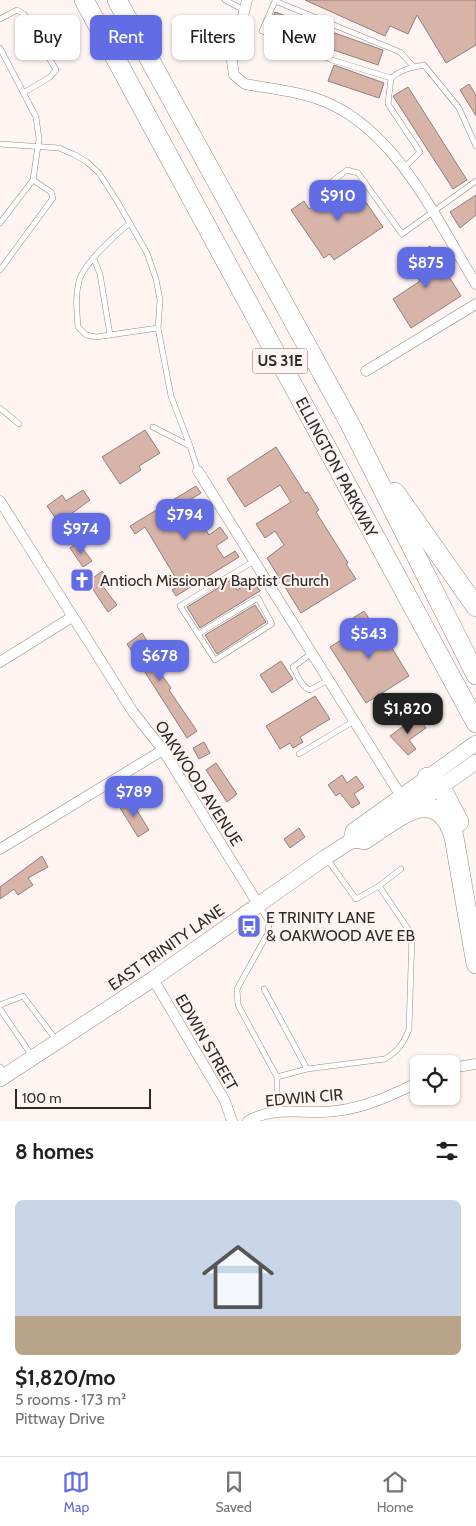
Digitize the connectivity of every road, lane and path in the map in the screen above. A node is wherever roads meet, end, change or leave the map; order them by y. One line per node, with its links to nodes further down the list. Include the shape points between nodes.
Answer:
1 (84, 0): 44 (highway, ELLINGTON PARKWAY / US 31E)
2 (117, 0): 30 (highway, ELLINGTON PARKWAY / US 31E)
3 (225, 0): 5 (lane)
4 (273, 0): 8 (lane, via 400,52); 9 (lane, via 262,31 332,60)
5 (245, 5): 14 (street, via 232,60 234,75 245,84 329,103 362,123 391,151)
6 (0, 19): 10 (lane, via 17,10 24,14 56,70 50,78)
7 (0, 48): 10 (lane)
8 (414, 67): 9 (lane, via 402,69); 13 (lane, via 424,66 459,108)
9 (391, 78): 14 (lane, via 388,104 420,152)
10 (25, 92): 12 (lane, via 36,117)
11 (0, 144): 12 (lane)
12 (38, 146): 15 (lane); 19 (lane, via 59,148 87,162 99,173)
13 (476, 146)
14 (404, 169): 18 (street)
15 (33, 180): 20 (lane); 22 (lane, via 51,192 53,198)
16 (476, 181): 18 (lane)
17 (315, 195): 18 (lane, via 347,170 358,173 402,234)
18 (432, 212): 23 (street)
19 (130, 223): 21 (lane); 25 (lane, via 156,279 160,300)
20 (0, 224)
21 (94, 259): 26 (lane, via 100,274); 26 (lane, via 79,279 76,293 78,327 86,335)
22 (0, 270)
23 (476, 284)
24 (476, 304): 27 (street)
25 (158, 328): 26 (lane); 32 (lane, via 172,396)
26 (110, 335)
27 (366, 371)
28 (0, 408): 29 (lane)
29 (19, 424)
30 (350, 424): 36 (highway); 41 (highway, ELLINGTON PARKWAY / US 31E)
31 (153, 427): 32 (lane)
32 (190, 446): 33 (lane)
33 (198, 471): 35 (street)
34 (0, 501): 37 (street, OAKWOOD AVENUE)
35 (254, 560): 38 (lane, via 180,606); 39 (street)
36 (476, 607)
37 (72, 616): 40 (street); 46 (street, OAKWOOD AVENUE, via 132,712)
38 (198, 634): 38 (lane, via 214,660 272,624 258,598)
39 (312, 654): 42 (street); 42 (lane, via 293,666 299,678 310,690)
40 (0, 662)
41 (476, 675)
42 (328, 680): 43 (street)
43 (354, 721): 47 (lane); 50 (street)
44 (476, 723)
45 (473, 745): 49 (main road, EAST TRINITY LANE)
46 (164, 750): 53 (street); 57 (street, OAKWOOD AVENUE)
47 (299, 754)
48 (476, 762): 49 (main road, EAST TRINITY LANE)
49 (433, 786): 50 (main road, EAST TRINITY LANE); 51 (highway); 52 (main road, EAST TRINITY LANE); 58 (highway, via 464,833)
50 (401, 796): 52 (main road, EAST TRINITY LANE, via 353,831)
51 (441, 811): 52 (highway, via 424,806 418,808); 59 (highway, via 450,823 454,837)
52 (357, 841): 54 (main road, EAST TRINITY LANE)
53 (0, 849)
54 (326, 858): 56 (lane, via 356,899); 57 (main road, EAST TRINITY LANE)
55 (401, 869): 56 (lane)
56 (379, 886): 68 (lane, via 412,935 409,1029 404,1042 394,1054 384,1059)
57 (258, 904): 60 (main road, EAST TRINITY LANE); 70 (lane, via 268,922 268,934 237,989 238,1005)
58 (476, 911)
59 (476, 964)
60 (153, 980): 64 (main road, EAST TRINITY LANE); 73 (street, EDWIN STREET, via 225,1101)
61 (264, 989): 68 (lane)
62 (0, 1005): 64 (lane, via 23,996)
63 (0, 1009): 65 (lane)
64 (57, 1042): 65 (main road, EAST TRINITY LANE)
65 (33, 1057): 69 (main road, EAST TRINITY LANE)
66 (476, 1064): 67 (street)
67 (460, 1067)
68 (307, 1068): 70 (lane)
69 (2, 1073)
70 (277, 1077): 72 (lane)
71 (410, 1086): 72 (street, EDWIN CIR, via 360,1107 334,1111)
72 (277, 1111): 74 (street, EDWIN CIR)
73 (232, 1121)
74 (248, 1121)

